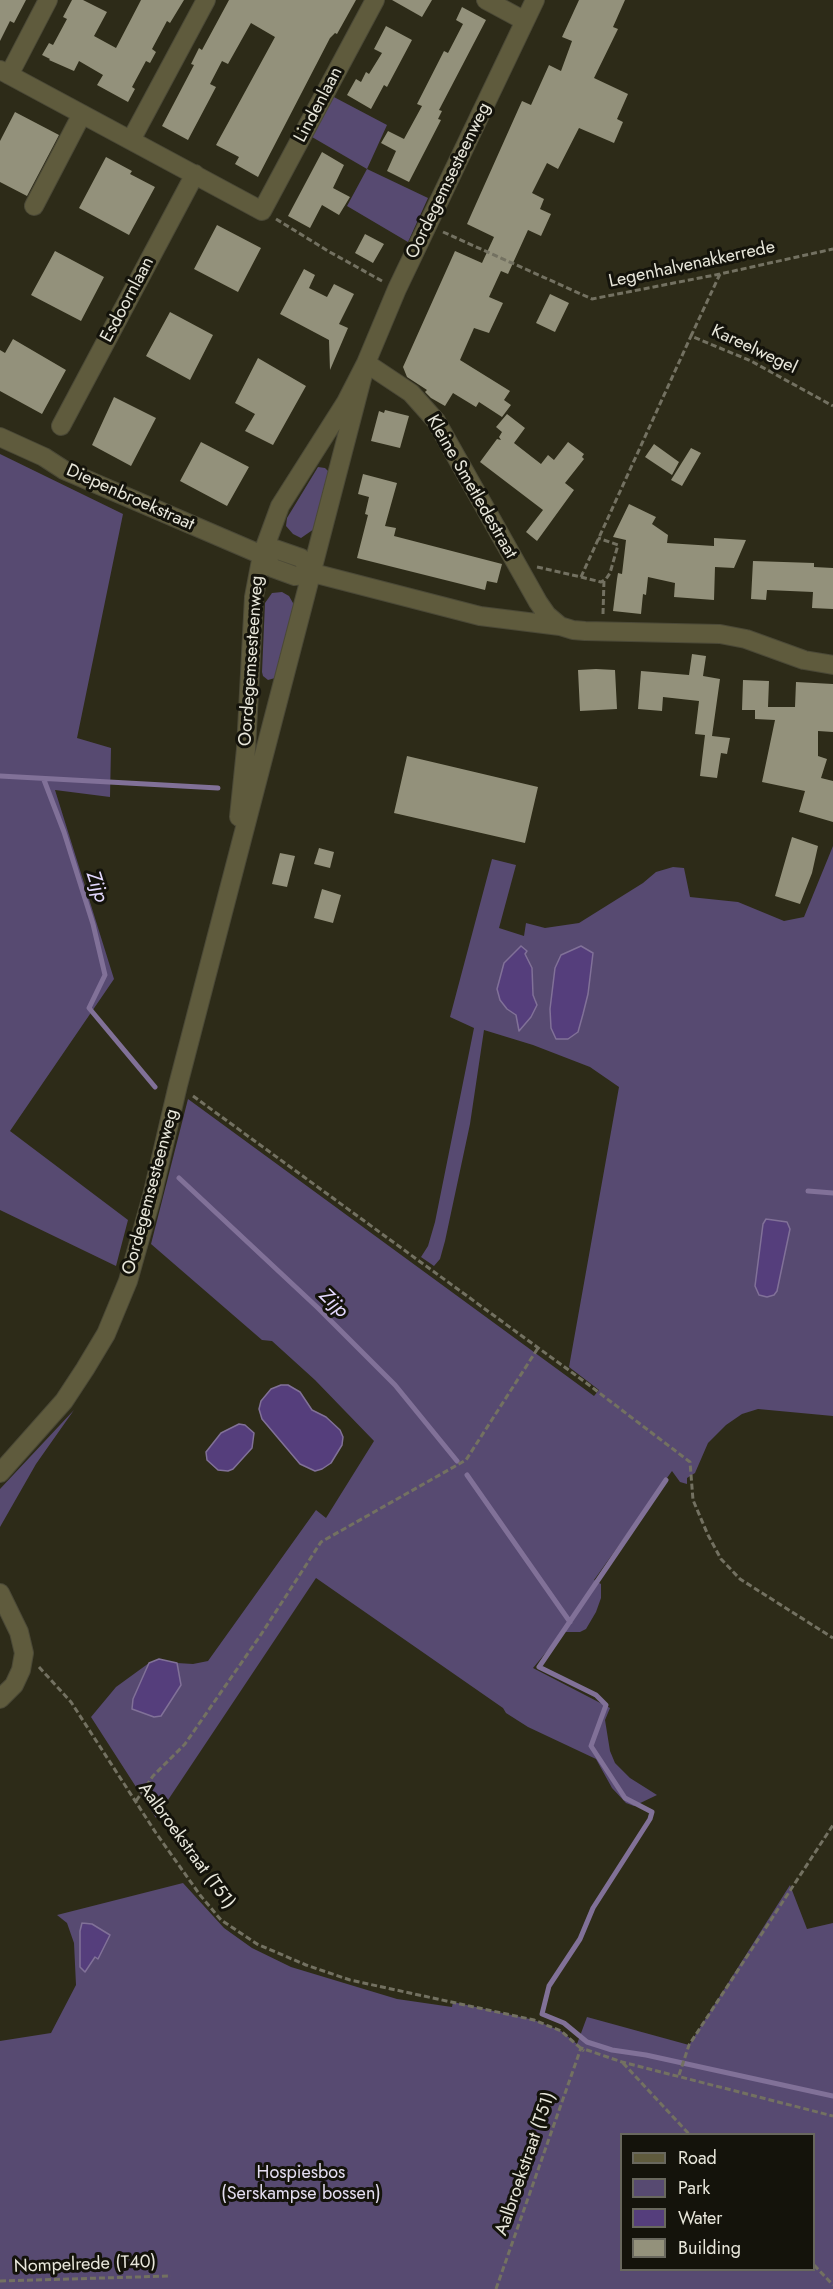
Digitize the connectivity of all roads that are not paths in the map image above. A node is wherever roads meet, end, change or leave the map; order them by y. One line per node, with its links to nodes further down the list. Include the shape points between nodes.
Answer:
1 (48, 0): 7 (street)
2 (206, 0): 9 (street)
3 (375, 0): 10 (street, Lindenlaan, via 262,210)
4 (486, 0): 6 (street)
5 (536, 0): 6 (street, Oordegemsesteenweg)
6 (525, 21): 12 (street, Oordegemsesteenweg, via 397,289)
7 (4, 73): 8 (street)
8 (82, 114): 9 (street); 11 (street)
9 (131, 140): 10 (street)
10 (195, 174): 13 (street, Esdoornlaan)
11 (34, 206)
12 (366, 363): 15 (street, Oordegemsesteenweg, via 280,506); 16 (street, Oordegemsesteenweg); 17 (street, Kleine Smetledestraat, via 411,393 436,420 538,602)
13 (61, 426)
14 (0, 437): 15 (street, Diepenbroekstraat, via 64,470)
15 (262, 555): 16 (street, Diepenbroekstraat, via 273,567 295,576); 19 (street, Oordegemsesteenweg, via 254,597 246,748)
16 (313, 573): 17 (street, via 480,616); 19 (street, Oordegemsesteenweg)
17 (560, 626): 18 (street, via 603,632 720,634)
18 (833, 665)
19 (232, 877): 20 (street, Oordegemsesteenweg, via 128,1281 106,1334 64,1401)
20 (0, 1473)
21 (0, 1593): 22 (street, via 19,1632 24,1653 14,1685)
22 (0, 1699)

